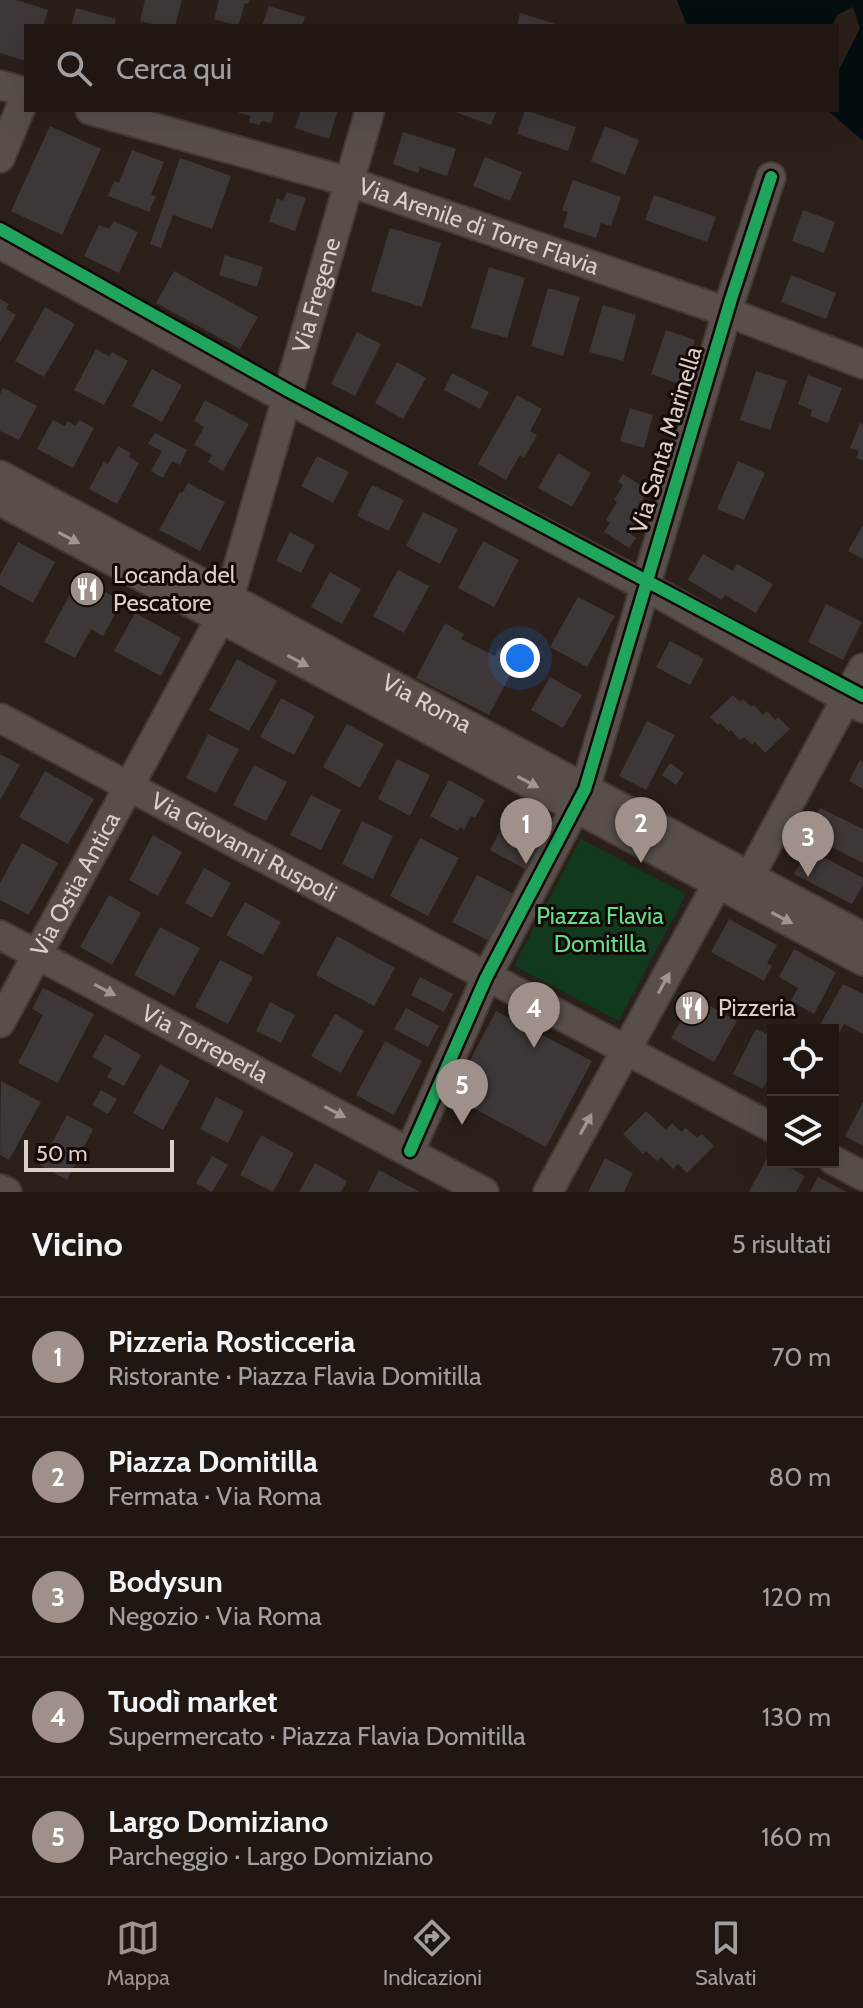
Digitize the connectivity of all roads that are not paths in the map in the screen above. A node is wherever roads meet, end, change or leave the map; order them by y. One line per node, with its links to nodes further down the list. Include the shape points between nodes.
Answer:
1 (0, 85): 2 (street)
2 (24, 93)
3 (24, 99): 6 (street)
4 (97, 112): 8 (street, Via Arenile di Torre Flavia)
5 (369, 112): 8 (street, Via Fregene)
6 (0, 158)
7 (771, 177): 10 (street, Via Santa Marinella)
8 (350, 182): 10 (street, Via Arenile di Torre Flavia); 12 (street, Via Fregene)
9 (0, 244): 12 (street)
10 (727, 312): 11 (street, Via Arenile di Torre Flavia); 15 (street, Via Santa Marinella)
11 (863, 364)
12 (287, 399): 15 (street); 16 (street, Via Fregene)
13 (0, 475): 16 (street, Via Roma)
14 (0, 501): 16 (street, Via Roma, one-way to 16)
15 (645, 586): 18 (street); 21 (street, Via Santa Marinella)
16 (224, 609): 20 (street, Via Ostia Antica); 21 (street, Via Roma)
17 (863, 668): 18 (street)
18 (855, 703): 22 (street)
19 (0, 718): 20 (street, Via Giovanni Ruspoli)
20 (129, 787): 25 (street, Via Ostia Antica); 26 (street, Via Giovanni Ruspoli)
21 (580, 798): 22 (street, Via Roma); 26 (street)
22 (733, 881): 24 (street, Via Roma); 28 (street, one-way to 22)
23 (0, 935): 25 (street, Via Torreperla)
24 (855, 945)
25 (37, 953): 27 (street, Via Ostia Antica); 30 (street, Via Torreperla, one-way to 30)
26 (486, 978): 28 (street); 30 (street)
27 (0, 1023)
28 (627, 1051): 29 (street); 37 (street, one-way to 28)
29 (767, 1125)
30 (410, 1151): 33 (street, Via Torreperla)
31 (839, 1163): 32 (street)
32 (863, 1176)
33 (452, 1184): 36 (street, Via Torreperla)
34 (0, 1189): 35 (street)
35 (7, 1192)
36 (484, 1192)
37 (548, 1192)

